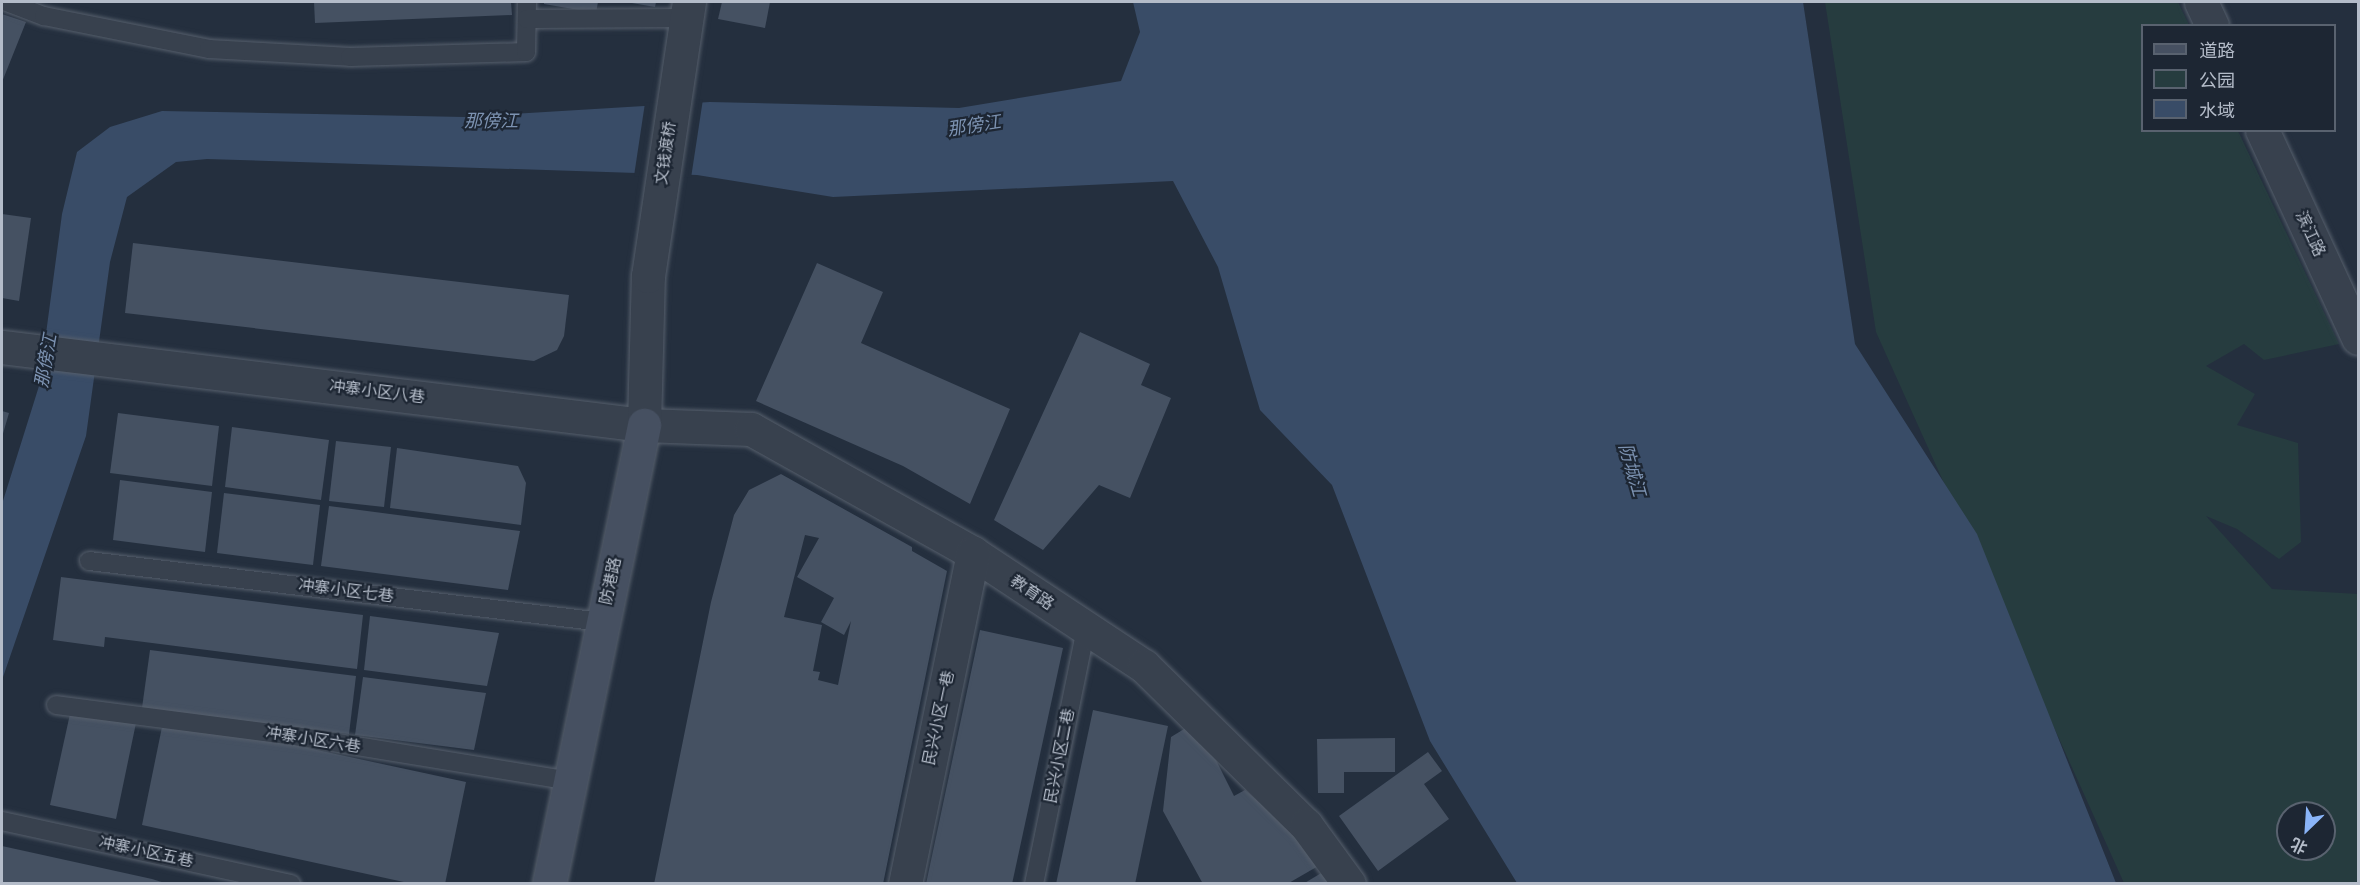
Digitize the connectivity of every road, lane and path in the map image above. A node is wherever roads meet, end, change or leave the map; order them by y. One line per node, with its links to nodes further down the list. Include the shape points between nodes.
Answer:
1 (7, 2): 3 (lane, via 44,16 209,49 350,57 526,52)
2 (2201, 2): 5 (street)
3 (527, 10): 4 (lane)
4 (686, 16): 7 (street, 文钱渡桥)
5 (2211, 24)
6 (2263, 132): 8 (street, 滨江路)
7 (648, 276): 10 (street, 防港路)
8 (2358, 338)
9 (14, 348): 10 (street, 冲寨小区八巷)
10 (644, 425): 11 (street, 教育路, via 751,429); 13 (street, 防港路)
11 (973, 553): 14 (street, 教育路); 20 (street, 民兴小区一巷)
12 (89, 561): 13 (lane, 冲寨小区七巷)
13 (603, 622): 16 (street, 防港路)
14 (1086, 628): 21 (lane, 民兴小区二巷); 22 (street, 教育路, via 1144,666 1306,825)
15 (56, 705): 16 (lane, 冲寨小区六巷, via 296,736)
16 (570, 781): 19 (street, 防港路)
17 (2, 821): 18 (lane, 冲寨小区五巷)
18 (291, 884)
19 (549, 884)
20 (905, 884)
21 (1034, 884)
22 (1349, 884)

